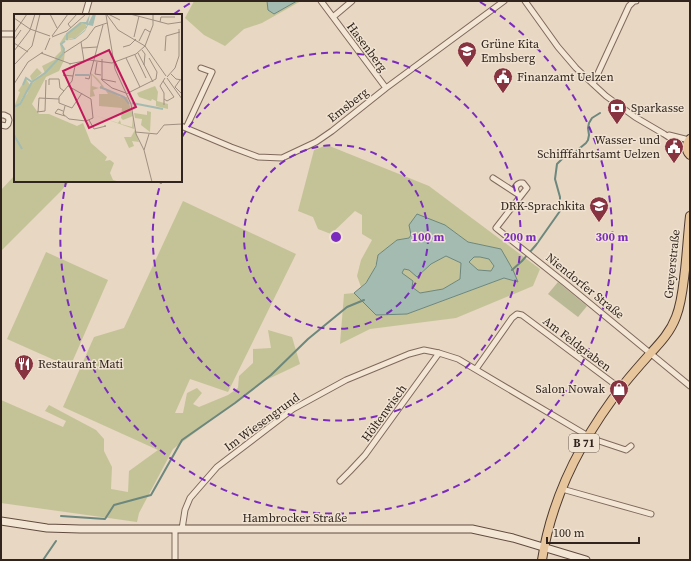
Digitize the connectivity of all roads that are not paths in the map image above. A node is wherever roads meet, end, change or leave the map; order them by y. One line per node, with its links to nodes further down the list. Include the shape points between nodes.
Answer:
1 (89, 1): 7 (street)
2 (321, 1): 8 (street, Hasenberg)
3 (352, 1): 8 (street, Hasenberg)
4 (504, 1): 13 (street, Emsberg)
5 (525, 1): 12 (street, via 558,47)
6 (635, 1): 12 (street, via 629,6)
7 (85, 14)
8 (333, 17): 13 (street, Hasenberg)
9 (1, 34): 10 (street)
10 (14, 34)
11 (201, 68): 16 (street, Emsberg, via 212,72)
12 (593, 84): 17 (street, via 635,117)
13 (386, 88): 16 (street, Emsberg, via 322,138 282,158 258,157)
14 (1, 115): 15 (street, via 8,117 9,120 6,126)
15 (1, 125)
16 (184, 127)
17 (664, 134): 18 (street); 19 (street)
18 (690, 140): 19 (main road, via 686,146)
19 (688, 152)
20 (493, 178): 24 (street, Niendorfer Straße, via 518,195 496,228)
21 (690, 216): 22 (main road, Greyerstraße / B 71)
22 (688, 255): 24 (main road, Greyerstraße / B 71, via 683,293 676,318 662,341)
23 (439, 353): 25 (street, Im Wiesengrund, via 458,359); 30 (street, Höltenwisch, via 365,455); 34 (street, Im Wiesengrund, via 424,350 409,354 346,380 293,410 217,467 190,498)
24 (650, 353): 26 (street, Niendorfer Straße); 27 (main road, B 71)
25 (476, 369): 27 (street, Am Feldgraben, via 517,314 522,315); 28 (street, Im Wiesengrund)
26 (690, 386)
27 (621, 388): 28 (main road, B 71)
28 (588, 436): 29 (street, Im Wiesengrund, via 626,450); 31 (main road, B 71)
29 (631, 446)
30 (340, 481)
31 (562, 489): 32 (street); 35 (main road, B 71)
32 (651, 514)
33 (1, 521): 34 (street, Hambrocker Straße, via 47,528)
34 (179, 529): 35 (street, Hambrocker Straße, via 472,529); 36 (street, Im Wiesengrund)
35 (544, 548): 37 (main road, B 71); 38 (street, Hambrocker Straße)
36 (175, 560)
37 (542, 560)
38 (586, 560)

